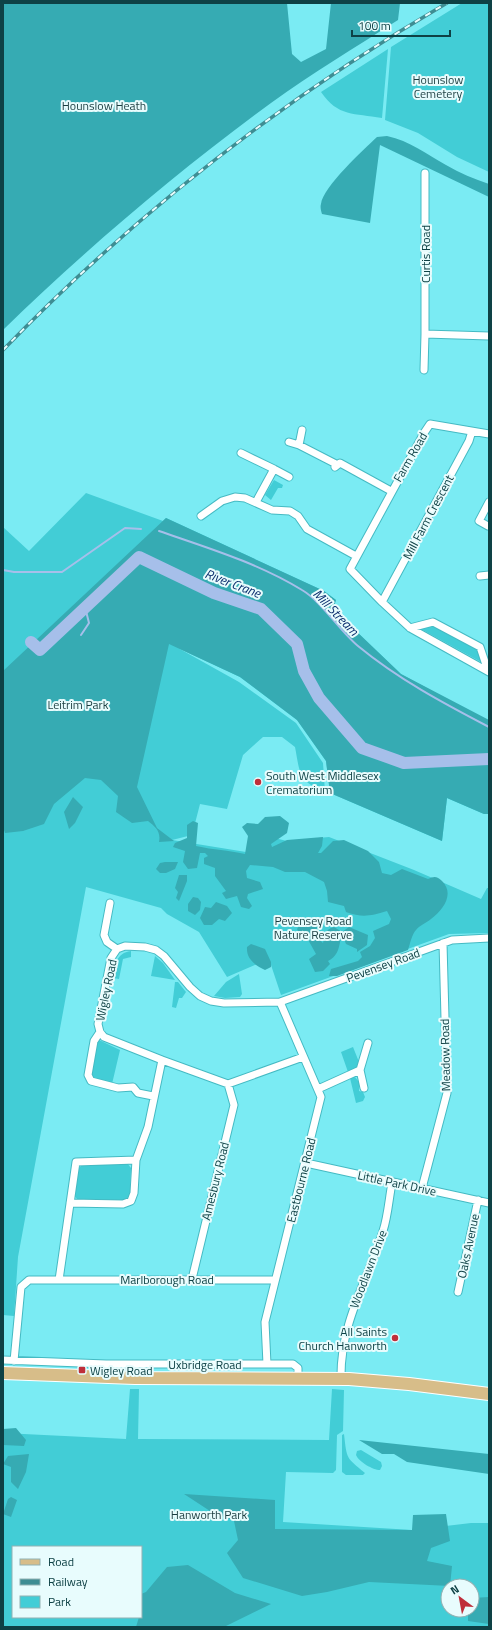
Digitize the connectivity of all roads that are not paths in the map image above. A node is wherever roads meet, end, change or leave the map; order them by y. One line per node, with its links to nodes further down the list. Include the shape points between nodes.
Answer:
1 (425, 173): 2 (street, Curtis Road)
2 (425, 334): 3 (street); 4 (street, Curtis Road)
3 (489, 336)
4 (424, 370)
5 (302, 430): 9 (street)
6 (472, 431): 7 (street); 13 (street, Farm Road, via 430,424); 21 (street, Mill Farm Crescent, via 470,441)
7 (489, 434)
8 (290, 442): 9 (street, Farm Road)
9 (299, 445): 13 (street, Farm Road, via 335,465 340,463)
10 (241, 453): 11 (street)
11 (274, 469): 12 (street); 14 (street)
12 (289, 477)
13 (391, 491): 18 (street, Farm Road)
14 (256, 502): 16 (street, via 235,497 222,501); 18 (street, via 272,510 290,511 298,516 307,529)
15 (489, 502): 17 (street, via 478,521)
16 (201, 516)
17 (488, 526)
18 (356, 556): 21 (street, Farm Road, via 350,569)
19 (489, 575): 20 (street)
20 (480, 576)
21 (382, 602): 22 (street)
22 (410, 628): 23 (street); 23 (street, via 433,622 480,647)
23 (489, 672)
24 (110, 903): 27 (street, Wigley Road, via 104,935 107,942)
25 (489, 938): 26 (street, Pevensey Road, via 452,940)
26 (443, 943): 28 (street, Pevensey Road); 41 (street, Meadow Road, via 447,1093)
27 (118, 949): 28 (street, Wigley Road, via 131,946 156,950 190,987 211,1001); 29 (street, Wigley Road, via 111,958 98,1024)
28 (280, 1002): 31 (street, Eastbourne Road)
29 (100, 1032): 32 (street, Wigley Road, via 104,1037); 37 (street, Wigley Road, via 94,1041 89,1078 118,1088 133,1087 138,1093)
30 (368, 1043): 33 (street)
31 (303, 1057): 34 (street); 36 (street, Eastbourne Road)
32 (162, 1060): 34 (street, Wigley Road); 37 (street)
33 (360, 1070): 35 (street); 36 (street)
34 (228, 1084): 45 (street, Amesbury Road, via 234,1105)
35 (364, 1088)
36 (318, 1089): 39 (street, Eastbourne Road, via 321,1097)
37 (153, 1096): 38 (street, via 148,1127)
38 (136, 1160): 43 (street, via 134,1193 131,1201 123,1204); 43 (street, via 76,1159)
39 (306, 1164): 40 (street, Little Park Drive); 47 (street, Eastbourne Road)
40 (392, 1183): 41 (street, Little Park Drive); 54 (street, Woodlawn Drive, via 384,1230 350,1317 341,1358)
41 (422, 1188): 42 (street, Little Park Drive)
42 (478, 1200): 44 (street, Little Park Drive); 48 (street, Oaks Avenue)
43 (70, 1203): 46 (street)
44 (489, 1203)
45 (192, 1279): 46 (street, Marlborough Road); 47 (street, Marlborough Road)
46 (59, 1280): 50 (street, via 29,1280 21,1287)
47 (275, 1280): 51 (street, Eastbourne Road, via 265,1322)
48 (458, 1292)
49 (3, 1360): 50 (street, Uxbridge Road)
50 (14, 1360): 51 (street, Uxbridge Road, via 106,1364)
51 (266, 1364): 53 (street, Uxbridge Road, via 293,1364 298,1368)
52 (3, 1373): 53 (main road, Uxbridge Road, via 134,1378)
53 (298, 1379): 54 (main road, Uxbridge Road)
54 (341, 1379): 55 (main road, Uxbridge Road)
55 (489, 1394)

